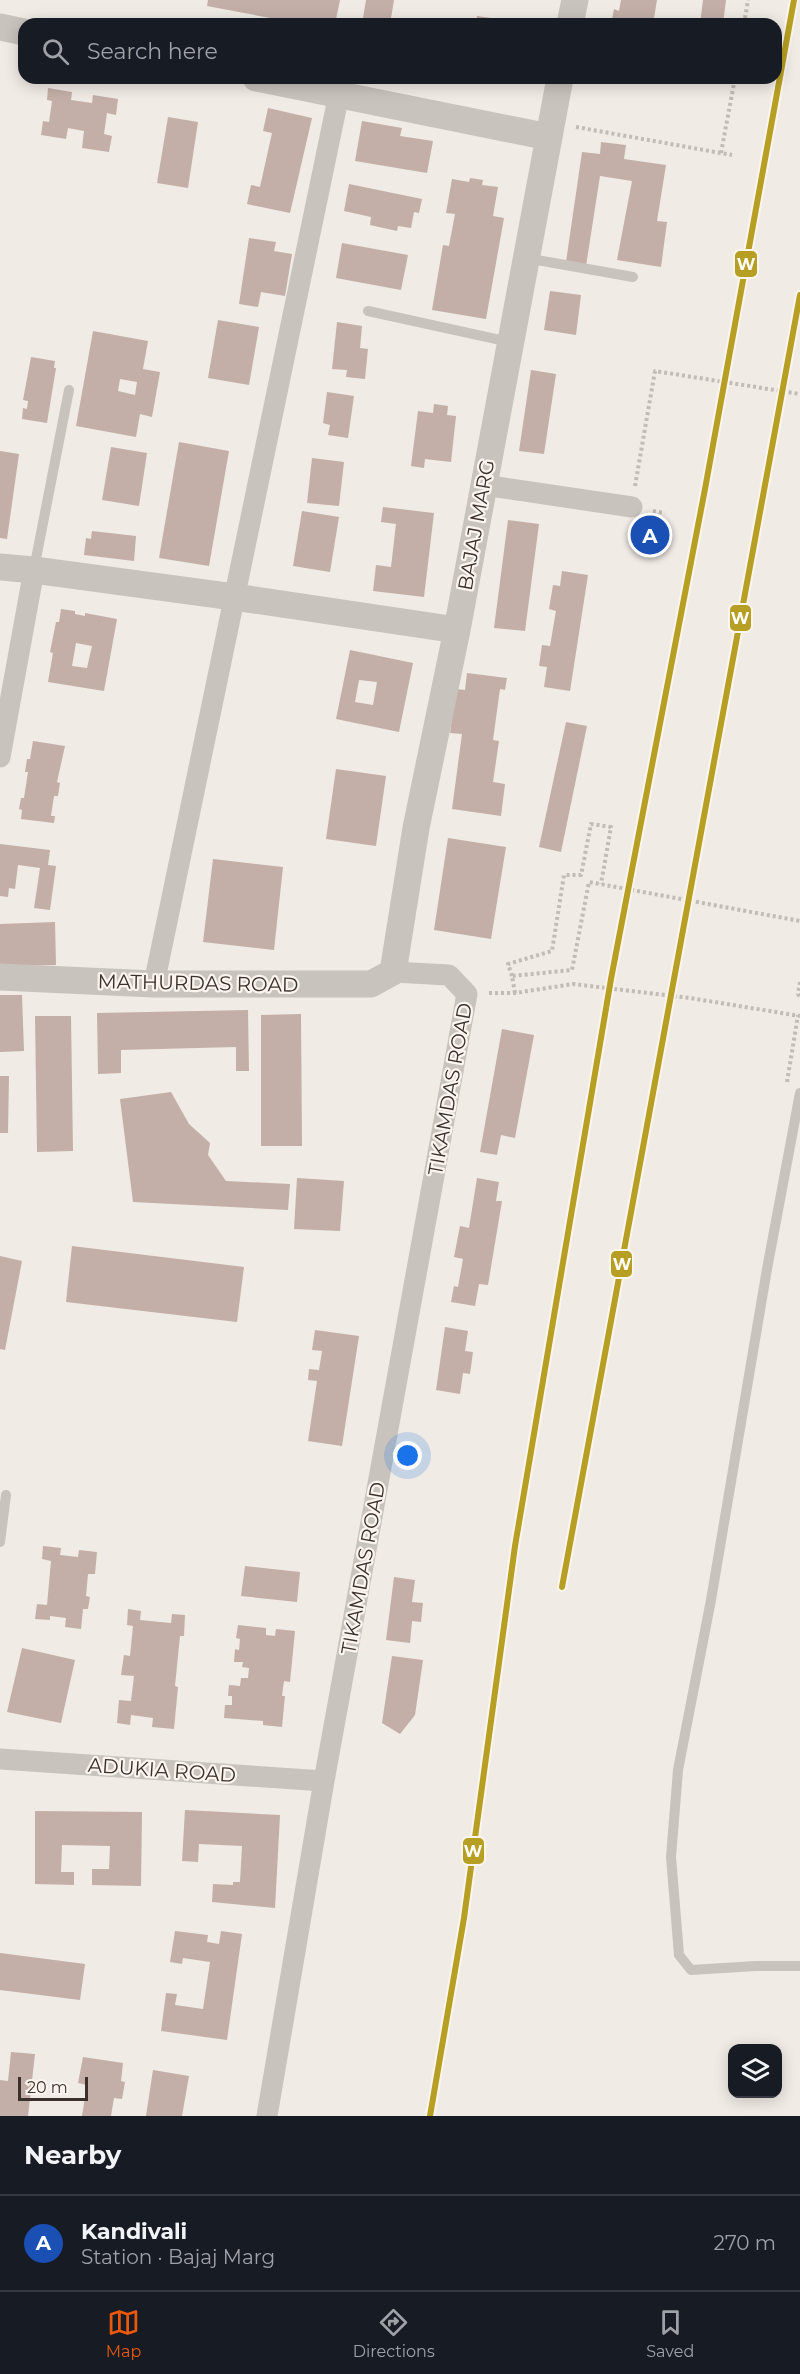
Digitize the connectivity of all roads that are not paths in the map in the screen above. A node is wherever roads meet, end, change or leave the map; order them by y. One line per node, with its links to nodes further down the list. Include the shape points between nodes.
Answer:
1 (575, 0): 2 (street)
2 (571, 18)
3 (0, 27): 4 (street)
4 (18, 31)
5 (287, 84): 7 (street)
6 (559, 84): 8 (street, BAJAJ MARG)
7 (339, 94): 8 (street); 18 (street)
8 (550, 130): 9 (street, BAJAJ MARG)
9 (525, 258): 10 (lane); 12 (street, BAJAJ MARG)
10 (633, 277)
11 (368, 311): 12 (lane)
12 (510, 342): 14 (street, BAJAJ MARG)
13 (69, 390): 17 (lane)
14 (483, 484): 15 (street); 19 (street, BAJAJ MARG)
15 (632, 507)
16 (0, 567): 17 (street)
17 (34, 570): 18 (street); 20 (street)
18 (234, 597): 19 (street); 23 (street)
19 (457, 630): 21 (street, BAJAJ MARG, via 416,828)
20 (0, 757)
21 (393, 972): 23 (street, MATHURDAS ROAD, via 371,984); 28 (street, TIKAMDAS ROAD, via 449,975 467,994)
22 (0, 978): 23 (street, MATHURDAS ROAD)
23 (154, 984)
24 (800, 1093): 29 (lane, via 678,1770 671,1857 679,1955 692,1970)
25 (6, 1496): 26 (lane)
26 (0, 1542)
27 (0, 1760): 28 (street, ADUKIA ROAD)
28 (324, 1781): 30 (street, TIKAMDAS ROAD)
29 (800, 1966)
30 (267, 2116)

